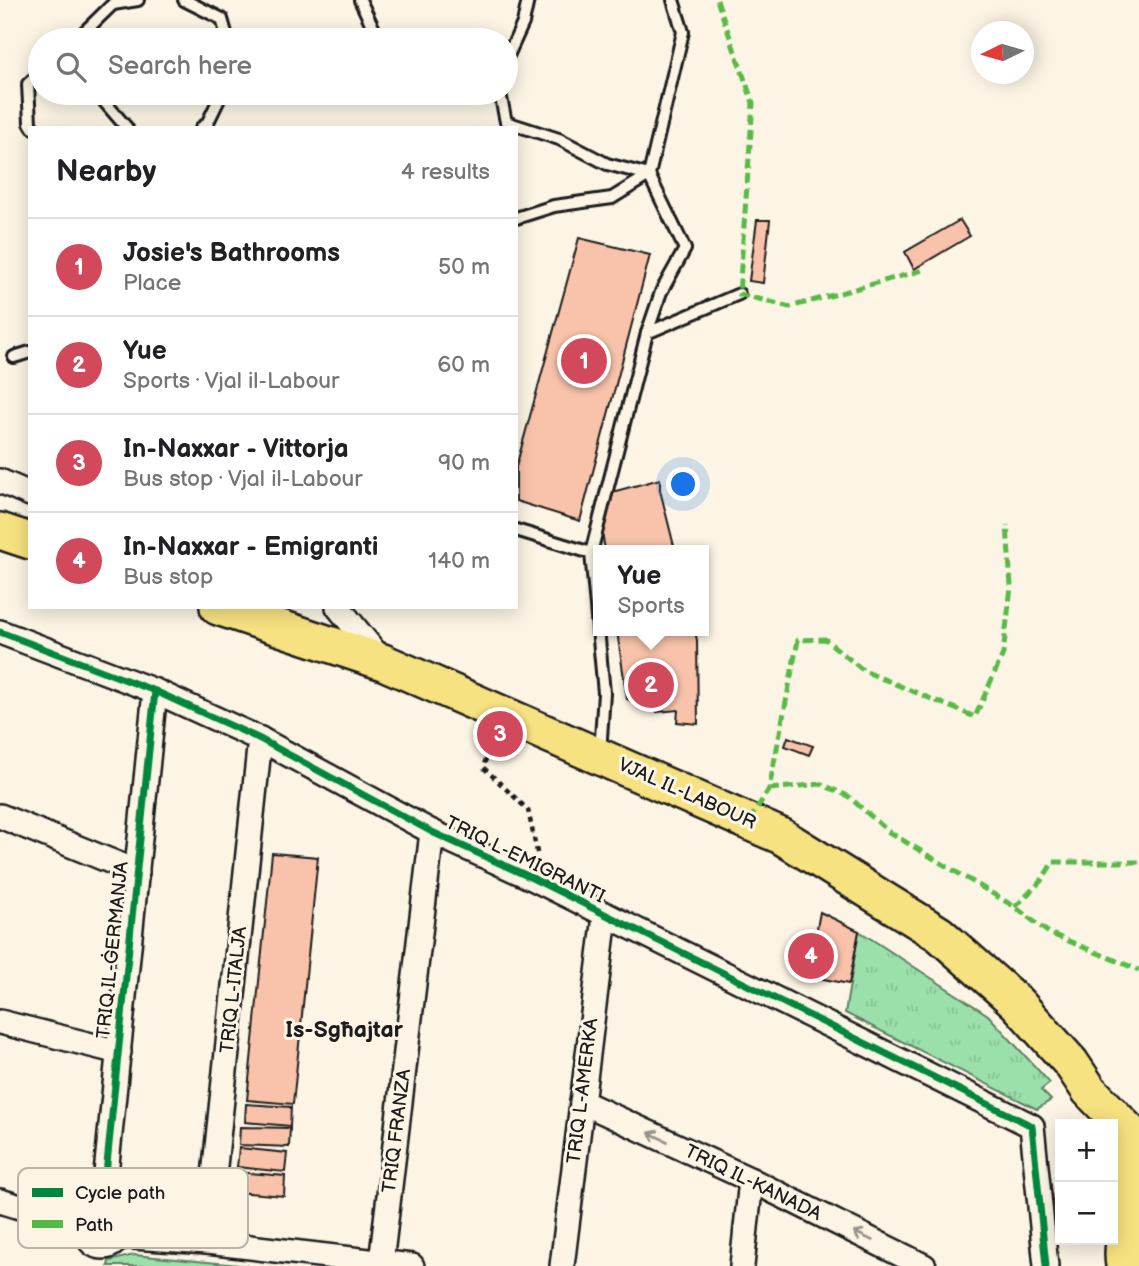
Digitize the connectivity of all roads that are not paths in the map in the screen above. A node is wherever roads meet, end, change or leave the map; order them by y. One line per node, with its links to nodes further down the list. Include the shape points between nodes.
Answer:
1 (138, 0): 6 (lane)
2 (184, 0): 8 (lane, via 222,19)
3 (360, 0): 9 (lane)
4 (528, 0): 10 (lane)
5 (673, 0): 18 (lane, via 683,32)
6 (115, 2): 7 (lane)
7 (88, 28)
8 (225, 28)
9 (373, 28)
10 (518, 34)
11 (29, 105): 15 (lane)
12 (107, 105): 16 (lane)
13 (216, 105): 17 (lane)
14 (502, 105): 18 (lane, via 506,122 559,139 607,164)
15 (32, 126)
16 (125, 126)
17 (204, 126)
18 (649, 175): 19 (lane, via 612,198 554,206); 21 (lane, via 685,249 661,292)
19 (518, 217)
20 (739, 294): 21 (lane)
21 (647, 333): 30 (lane)
22 (28, 353): 23 (lane)
23 (14, 357)
24 (0, 481): 25 (street)
25 (28, 493)
26 (0, 531): 28 (main road)
27 (518, 531): 31 (lane)
28 (28, 540)
29 (593, 545): 31 (lane)
30 (593, 545)
31 (591, 553): 32 (lane)
32 (593, 575)
33 (224, 609): 37 (main road, VJAL IL-LABOUR)
34 (340, 609): 37 (street)
35 (0, 632): 38 (street, TRIQ L-EMIGRANTI)
36 (599, 636): 40 (lane, via 604,693)
37 (383, 662): 40 (main road, VJAL IL-LABOUR)
38 (155, 691): 39 (street, TRIQ L-EMIGRANTI); 43 (street, TRIQ IL-ĠERMANJA)
39 (260, 739): 42 (street, TRIQ L-EMIGRANTI); 53 (street, TRIQ L-ITALJA)
40 (599, 755): 47 (main road, VJAL IL-LABOUR, via 781,836 939,934 1017,1003)
41 (0, 816): 43 (street)
42 (432, 832): 44 (street, TRIQ L-EMIGRANTI); 62 (street, TRIQ FRANZA)
43 (137, 872): 46 (street, TRIQ IL-ĠERMANJA)
44 (605, 916): 48 (street, TRIQ L-AMERKA); 67 (street, TRIQ L-EMIGRANTI, via 1032,1126)
45 (0, 1021): 46 (street)
46 (119, 1052): 52 (street, TRIQ IL-ĠERMANJA)
47 (1089, 1090): 49 (main road); 50 (main road)
48 (582, 1102): 54 (street, TRIQ IL-KANADA, one-way to 48); 64 (street, TRIQ L-AMERKA)
49 (1104, 1119)
50 (1139, 1142)
51 (1118, 1148): 57 (main road)
52 (102, 1168)
53 (215, 1168)
54 (751, 1180): 65 (street); 66 (street, TRIQ IL-KANADA, one-way to 54)
55 (0, 1201): 56 (street)
56 (18, 1205)
57 (1138, 1207): 61 (main road, via 1128,1222)
58 (248, 1247): 62 (street)
59 (130, 1248): 60 (street)
60 (104, 1250)
61 (1117, 1261)
62 (381, 1263): 63 (street)
63 (412, 1266)
64 (562, 1266)
65 (742, 1266)
66 (924, 1266)
67 (1046, 1266)

